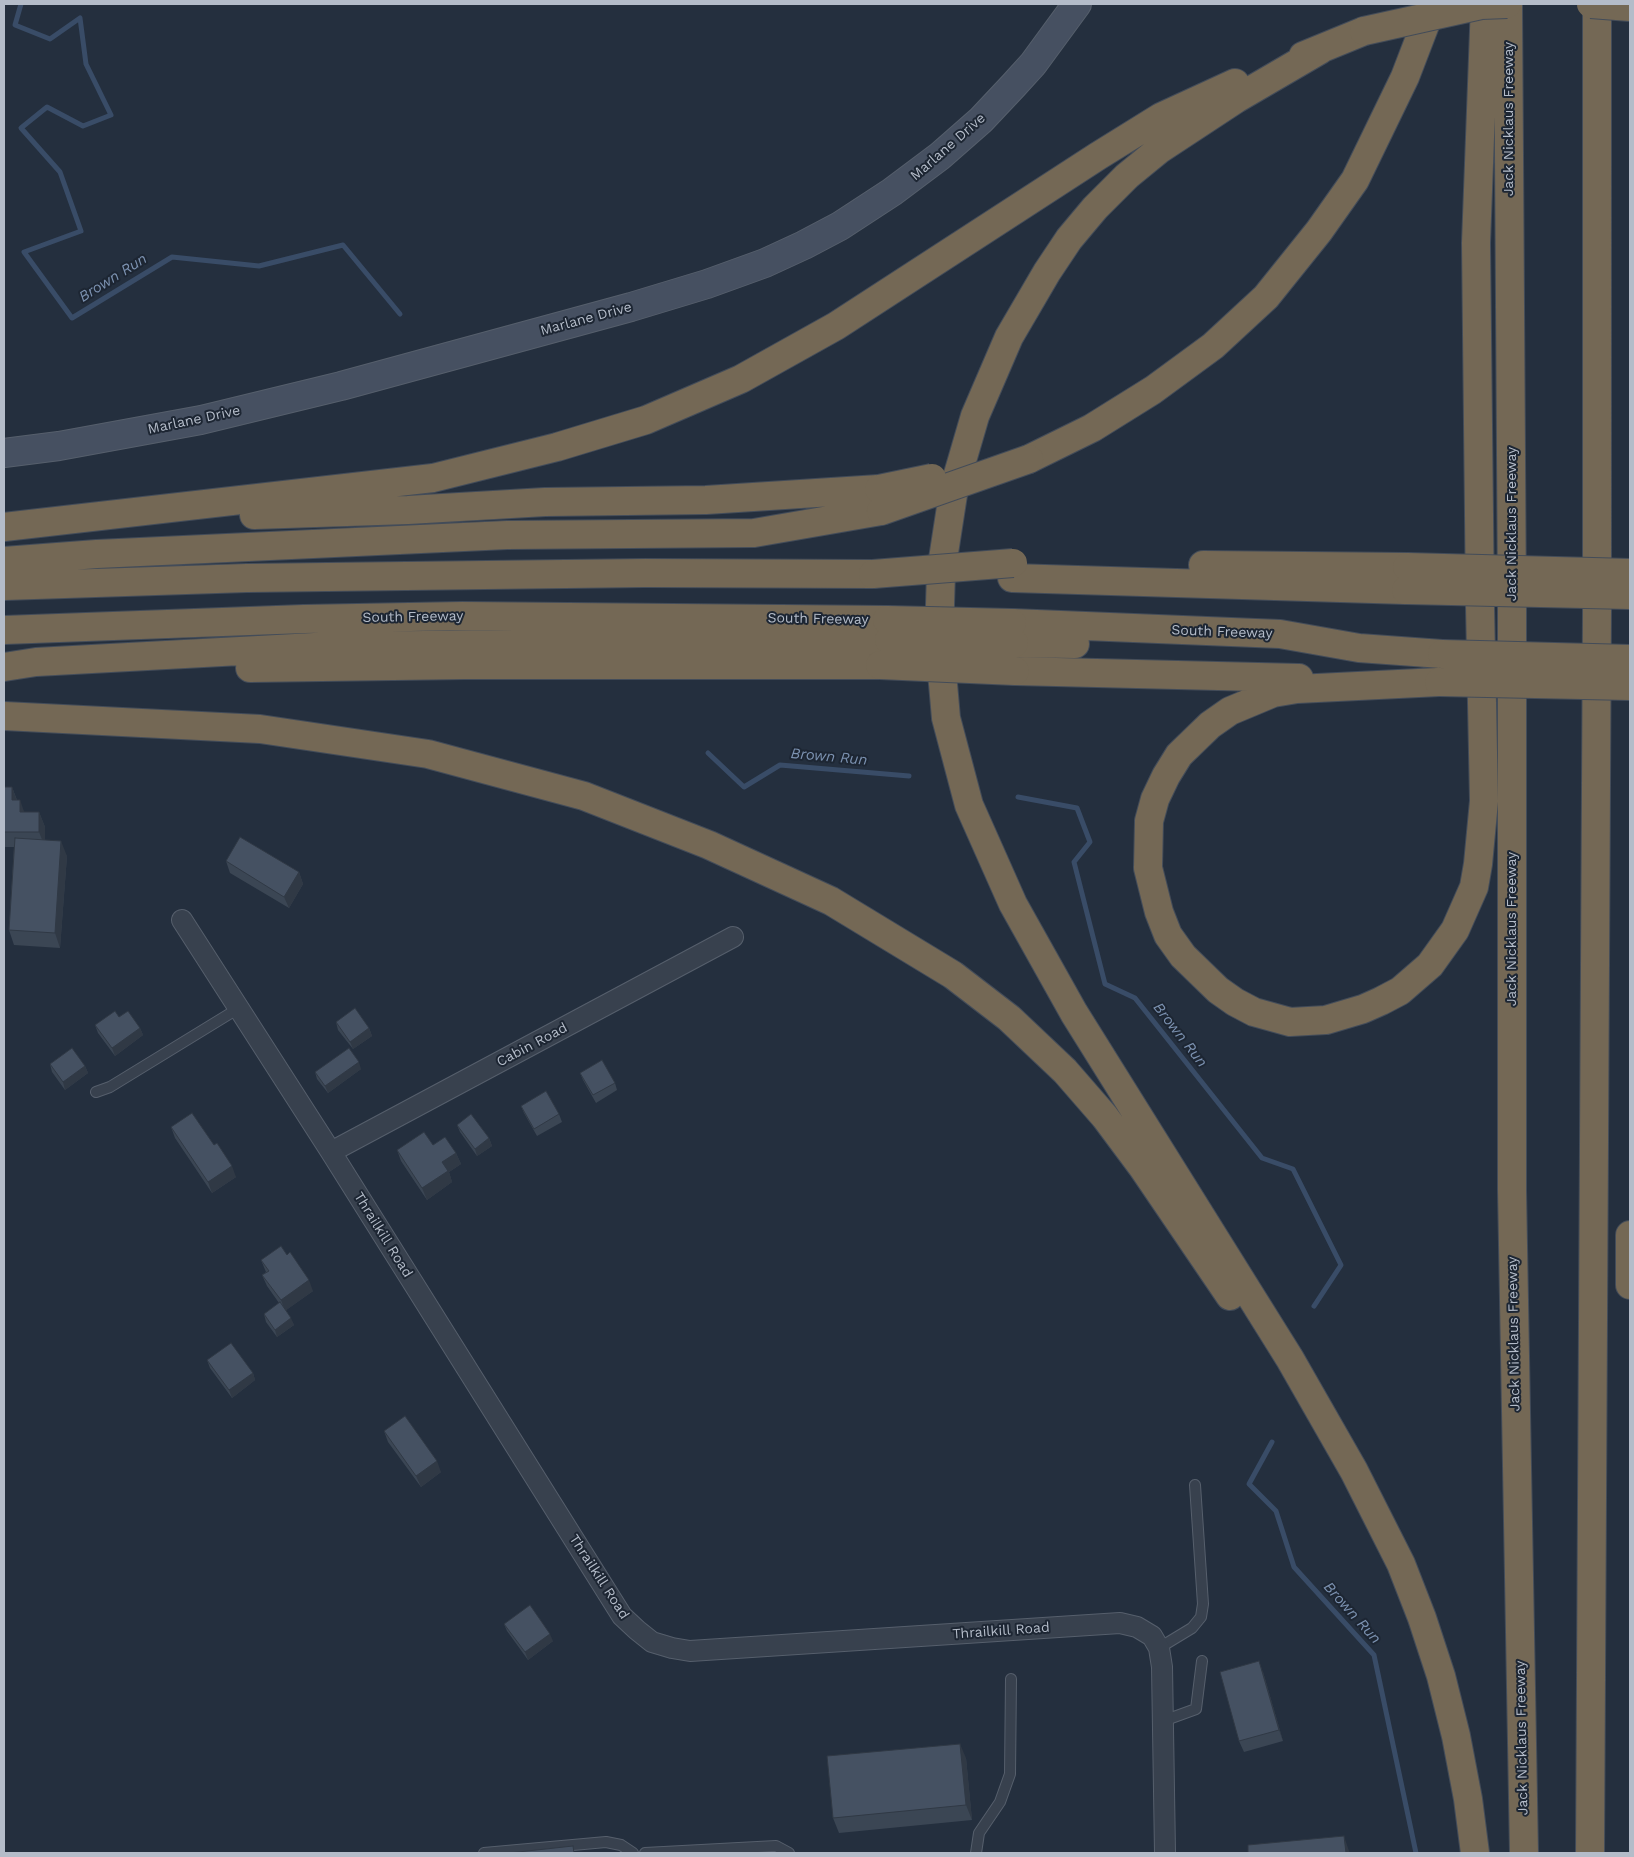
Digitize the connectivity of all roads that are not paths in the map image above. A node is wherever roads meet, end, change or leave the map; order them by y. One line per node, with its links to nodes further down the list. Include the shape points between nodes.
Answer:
1 (1077, 4): 9 (street, Marlane Drive, via 1014,86 940,156 840,226 765,263 631,307 340,386 201,420)
2 (1433, 4): 10 (highway, bridge, via 1401,86 1355,180 1266,297 1213,346 1153,390 1092,428 1029,459)
3 (1485, 4): 22 (highway, via 1476,243 1484,801 1474,887 1455,930 1430,965 1400,991 1372,1005 1326,1020 1290,1022 1254,1012 1218,990 1182,956 1168,935 1158,912 1148,868 1149,821 1155,799 1179,755 1210,725 1230,711 1259,698 1297,689)
4 (1507, 4): 8 (highway, bridge, via 1481,5 1364,31); 45 (highway, Jack Nicklaus Freeway, via 1512,1190)
5 (1591, 4): 7 (highway, bridge)
6 (1597, 4): 46 (highway, via 1598,609)
7 (1630, 7)
8 (1320, 50): 11 (highway, via 1226,86 1161,117 836,326 741,379 646,420 557,447 433,478); 32 (highway, via 1236,98 1153,154 1095,208 1047,272 1009,337 975,416 954,488 941,572 939,638 946,718 969,805 1013,904 1074,1013 1290,1358)
9 (4, 453)
10 (880, 500): 11 (highway, via 545,502); 13 (highway, via 754,533 498,536)
11 (53, 522): 12 (highway)
12 (4, 527)
13 (4, 561)
14 (1630, 573): 15 (highway, bridge)
15 (1407, 578): 16 (highway, bridge, via 1013,571 645,573); 17 (highway, bridge)
16 (4, 586)
17 (1630, 595)
18 (4, 630): 19 (highway, South Freeway, via 462,616)
19 (888, 630): 20 (highway, South Freeway, bridge, via 1280,634 1359,648 1442,654); 21 (highway, via 333,646 36,662)
20 (1630, 659)
21 (4, 668): 22 (highway, bridge, via 15,671 464,665 880,665)
22 (1439, 682): 23 (highway, bridge)
23 (1630, 686)
24 (4, 716): 32 (highway, via 260,729 428,754 584,796 709,845 831,901 953,975 1009,1018 1065,1070 1143,1168 1277,1366)
25 (182, 920): 27 (street, Thrailkill Road)
26 (733, 937): 29 (street, Cabin Road)
27 (239, 1008): 28 (lane, via 110,1087); 29 (street, Thrailkill Road)
28 (96, 1092)
29 (331, 1152): 34 (street, Thrailkill Road, via 622,1616 652,1642 690,1651 1120,1623 1137,1627 1152,1636)
30 (1630, 1235): 31 (highway)
31 (1630, 1285)
32 (1354, 1471): 44 (highway, via 1400,1564 1441,1676 1456,1736)
33 (1195, 1485): 34 (lane, via 1203,1604 1201,1618 1192,1628)
34 (1159, 1648): 37 (street)
35 (1202, 1661): 37 (lane, via 1196,1710)
36 (1012, 1678): 42 (lane, via 1010,1774 1000,1802 979,1833)
37 (1163, 1721): 43 (street)
38 (484, 1853): 39 (lane, via 606,1842 621,1845)
39 (633, 1853)
40 (645, 1853): 41 (lane, via 776,1846)
41 (789, 1853)
42 (976, 1853)
43 (1165, 1853)
44 (1475, 1853)
45 (1524, 1853)
46 (1590, 1853)

